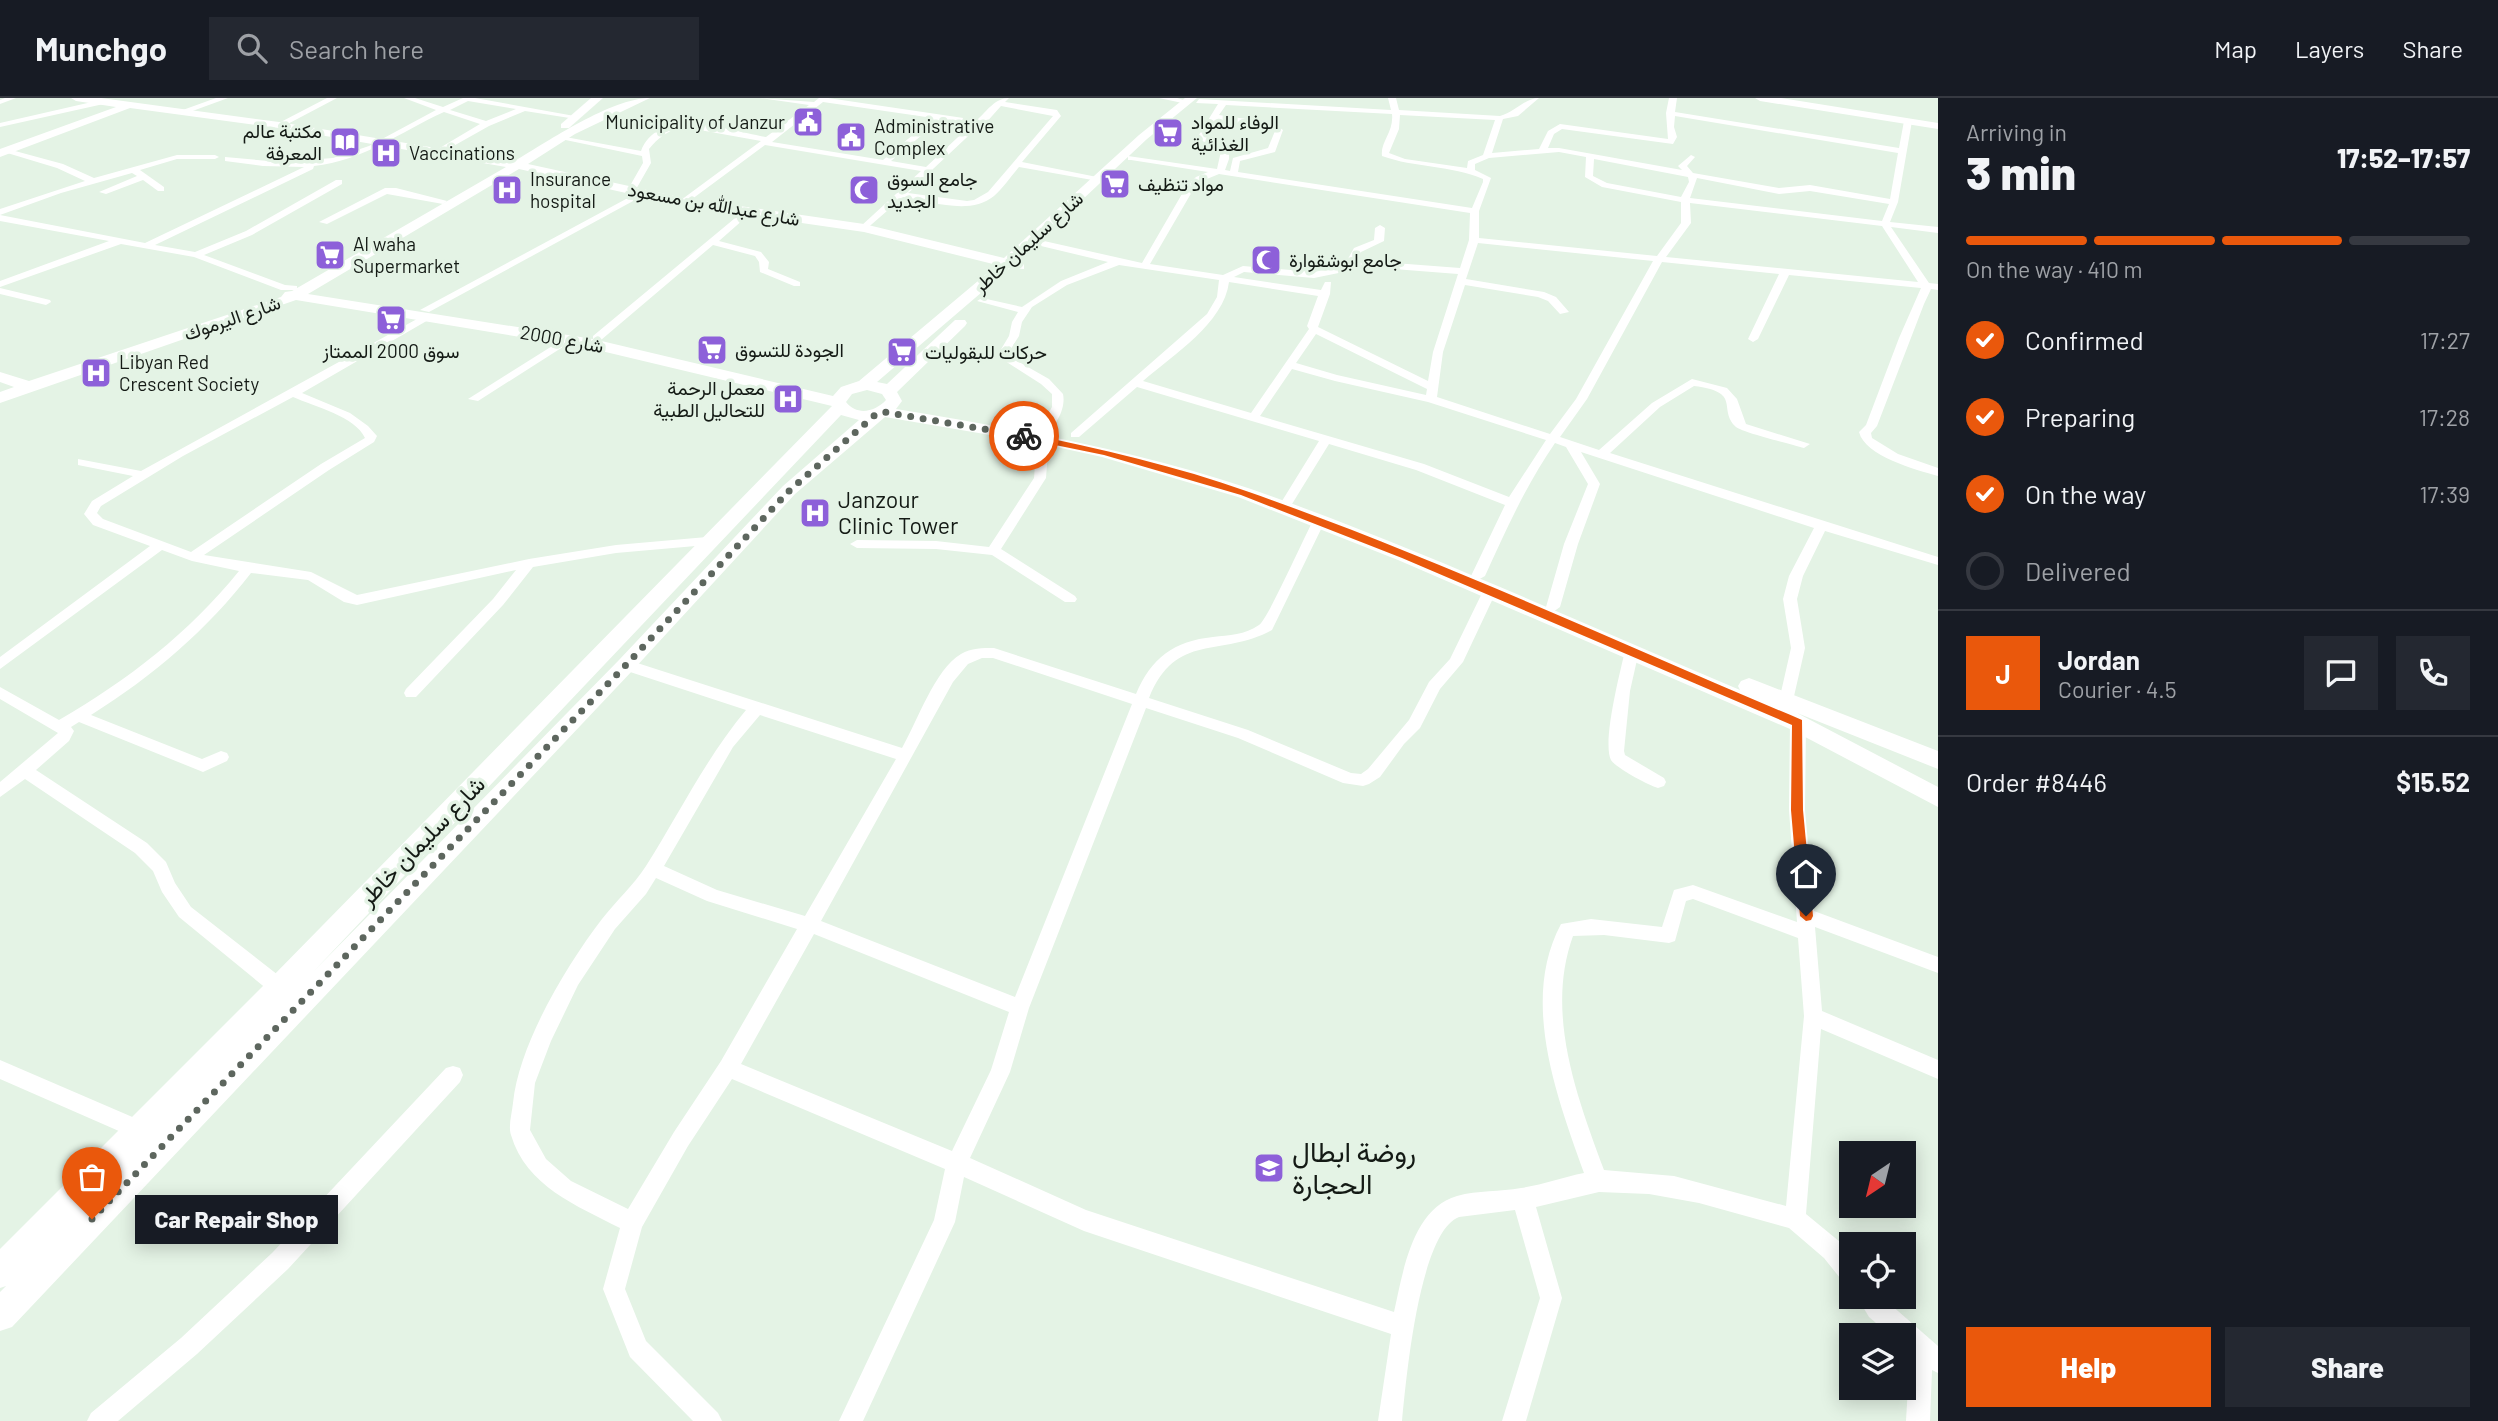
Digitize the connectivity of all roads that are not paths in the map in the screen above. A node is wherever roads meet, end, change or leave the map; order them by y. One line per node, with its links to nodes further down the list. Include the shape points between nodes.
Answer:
1 (12, 98): 22 (street)
2 (76, 98): 24 (main road, شارع عبدالله بن مسعود)
3 (151, 98): 19 (main road)
4 (224, 98): 27 (street)
5 (333, 98): 41 (street)
6 (408, 98): 26 (street)
7 (468, 98): 25 (street); 26 (street)
8 (598, 98): 29 (main road)
9 (645, 98): 32 (main road)
10 (764, 98): 20 (street)
11 (1163, 98): 17 (street)
12 (1392, 98): 30 (street)
13 (1535, 98): 35 (street, via 1519,112)
14 (1673, 98): 31 (street)
15 (1760, 98): 36 (main road)
16 (1781, 98): 39 (main road)
17 (1195, 100): 23 (street); 54 (main road, شارع سليمان خاطر); 67 (main road, شارع سليمان خاطر, via 1143,137)
18 (1346, 100): 28 (street)
19 (136, 101): 24 (main road, شارع عبدالله بن مسعود); 27 (main road, شارع عبدالله بن مسعود)
20 (820, 101): 33 (street); 44 (street)
21 (1002, 101): 37 (street); 59 (street, via 1056,114)
22 (0, 102)
23 (1223, 103): 28 (street); 34 (street)
24 (114, 105): 40 (street); 46 (main road)
25 (526, 108): 29 (street); 38 (street)
26 (442, 110): 38 (street); 43 (street)
27 (184, 111): 41 (main road, شارع عبدالله بن مسعود)
28 (1344, 111): 30 (street)
29 (580, 113): 32 (main road); 58 (main road)
30 (1396, 113): 35 (street); 62 (street, via 1385,154)
31 (1670, 113): 45 (street, via 1670,142 1560,126); 48 (street)
32 (611, 114): 42 (main road)
33 (939, 117): 37 (street); 56 (street)
34 (1215, 117): 63 (street, via 1201,138 1226,150); 64 (street, via 1273,125 1279,130 1272,150 1236,160)
35 (1500, 118): 50 (street)
36 (1908, 121): 39 (main road); 48 (street)
37 (981, 123): 61 (street)
38 (486, 124): 47 (street)
39 (1938, 124)
40 (0, 125)
41 (279, 125): 43 (main road, شارع عبدالله بن مسعود)
42 (560, 138): 49 (street); 58 (main road)
43 (384, 141): 47 (main road, شارع عبدالله بن مسعود); 57 (street, via 360,153)
44 (767, 142): 49 (street, via 678,125 663,131); 56 (street); 77 (street)
45 (1543, 150): 50 (street); 51 (street)
46 (4, 151): 68 (street, via 60,166)
47 (441, 151): 58 (main road, شارع عبدالله بن مسعود)
48 (1903, 151): 78 (street)
49 (644, 154): 73 (street, via 647,163)
50 (1488, 156): 62 (street, via 1471,163)
51 (1590, 156): 66 (street); 75 (street, via 1592,180)
52 (215, 157): 60 (street, via 177,157)
53 (1690, 157): 66 (street, via 1682,166)
54 (1131, 158): 63 (street); 92 (main road, شارع سليمان خاطر)
55 (228, 159): 57 (street)
56 (884, 163): 61 (street)
57 (315, 164): 93 (street)
58 (510, 164): 73 (main road, شارع عبدالله بن مسعود); 76 (main road); 108 (main road)
59 (1018, 164): 67 (street); 74 (street, via 978,202)
60 (133, 170): 65 (street); 68 (street)
61 (930, 170): 74 (street)
62 (1471, 171): 80 (street, via 1487,178)
63 (1220, 172): 64 (street); 98 (street, via 1193,183)
64 (1234, 174): 80 (street)
65 (145, 176): 70 (street); 72 (street)
66 (1692, 176): 71 (street); 75 (street)
67 (1098, 178): 97 (main road, شارع سليمان خاطر)
68 (93, 181): 81 (street)
69 (339, 182): 94 (street, via 249,233)
70 (161, 189)
71 (1787, 190): 78 (street, via 1810,188); 82 (street)
72 (103, 192)
73 (636, 192): 77 (main road, شارع عبدالله بن مسعود); 114 (street)
74 (900, 194): 86 (street)
75 (1685, 200): 82 (street); 95 (street, via 1686,223)
76 (443, 201): 84 (street, via 384,191); 108 (main road)
77 (684, 202): 79 (main road, شارع عبدالله بن مسعود)
78 (1894, 202): 85 (street)
79 (748, 211): 86 (main road, شارع عبدالله بن مسعود); 91 (street)
80 (1475, 211): 89 (street)
81 (0, 212)
82 (1792, 213): 85 (street)
83 (0, 218): 90 (street)
84 (324, 222)
85 (1885, 224): 88 (street); 106 (street, via 1904,256)
86 (864, 228): 97 (main road, شارع عبدالله بن مسعود)
87 (1380, 228): 99 (street, via 1379,241 1357,250)
88 (1938, 230)
89 (1474, 240): 95 (street); 102 (street)
90 (120, 241): 93 (street); 104 (street)
91 (711, 242): 105 (street, via 758,254 763,270); 116 (street)
92 (1044, 244): 96 (street); 97 (main road, شارع سليمان خاطر)
93 (147, 245): 94 (street)
94 (196, 254): 108 (street)
95 (1659, 259): 101 (street); 130 (street, via 1606,358)
96 (1118, 262): 98 (street); 112 (street, via 1064,282)
97 (1013, 265): 110 (main road, شارع سليمان خاطر); 124 (main road, شارع سليمان خاطر)
98 (1144, 265): 103 (street)
99 (1348, 267): 100 (street); 102 (street, via 1368,264)
100 (1332, 271): 103 (street, via 1300,275 1243,269); 109 (street)
101 (1785, 272): 106 (street); 117 (street)
102 (1461, 276): 113 (street, via 1540,294); 123 (street, via 1438,352)
103 (1224, 278): 109 (street); 120 (street, via 1222,298 1211,316)
104 (0, 284)
105 (797, 284)
106 (1932, 287): 136 (street, via 1905,329 1865,432 1876,448)
107 (0, 291): 111 (street)
108 (292, 291): 114 (main road, شارع 2000); 121 (main road, شارع اليرموك, via 250,314)
109 (1325, 294): 115 (street)
110 (982, 301): 112 (street); 126 (main road, شارع سليمان خاطر)
111 (46, 302)
112 (1023, 310): 128 (street, via 1002,356 1055,387 1059,394)
113 (1564, 312)
114 (426, 313): 116 (main road); 118 (main road, شارع 2000); 122 (street)
115 (1314, 329): 119 (street); 123 (street)
116 (597, 338): 124 (main road)
117 (1753, 339)
118 (565, 341): 124 (main road, شارع 2000); 125 (street)
119 (1291, 365): 123 (street, via 1335,378); 127 (street)
120 (1137, 383): 127 (street); 129 (street)
121 (6, 389)
122 (293, 393): 137 (street); 146 (street, via 354,422 366,430 370,440)
123 (1432, 394): 130 (street)
124 (847, 396): 126 (main road); 126 (main road, via 854,415); 142 (main road, شارع سليمان خاطر)
125 (474, 399)
126 (885, 403): 128 (main road); 155 (main road, شارع سليمان خاطر, via 789,491)
127 (1252, 418): 131 (street)
128 (1044, 434): 129 (main road); 140 (main road, via 1244,493); 145 (street, via 1040,478)
129 (1075, 435): 138 (main road)
130 (1555, 438): 133 (street); 139 (street)
131 (1325, 441): 138 (street); 139 (street, via 1420,467)
132 (1804, 444): 134 (street, via 1742,426 1735,420 1725,390 1692,383 1657,405)
133 (1572, 445): 134 (street); 152 (street, via 1594,484)
134 (1603, 453): 141 (street)
135 (82, 462): 137 (street)
136 (1938, 472)
137 (145, 475): 144 (street, via 96,504 90,514 98,522)
138 (1288, 501): 150 (main road)
139 (1512, 503): 150 (street)
140 (1319, 521): 150 (main road); 158 (street, via 1267,627 1246,636 1180,648 1151,675)
141 (1821, 526): 147 (street); 159 (street, via 1790,599 1798,648)
142 (707, 541): 148 (street, via 616,549); 175 (main road, شارع سليمان خاطر)
143 (857, 544): 145 (street)
144 (159, 546): 146 (street); 154 (street)
145 (995, 550): 151 (street)
146 (192, 556): 149 (street)
147 (1938, 560)
148 (529, 564): 149 (street, via 357,600 311,576); 157 (street)
149 (248, 568): 161 (street, via 198,624 116,692)
150 (1484, 584): 152 (main road); 153 (main road); 158 (street, via 1456,662 1434,686 1415,724 1363,780 1349,779 1243,734)
151 (1070, 599)
152 (1553, 607): 159 (main road)
153 (1632, 651): 162 (main road); 168 (street, via 1616,751 1619,759)
154 (0, 664)
155 (626, 665): 160 (street); 183 (main road, شارع سليمان خاطر)
156 (0, 692): 163 (street)
157 (411, 693)
158 (1140, 701): 164 (street, via 994,653 978,653 952,672); 176 (street)
159 (1787, 701): 166 (main road)
160 (756, 709): 164 (street); 171 (street, via 728,743)
161 (78, 716): 163 (street); 165 (street, via 203,766)
162 (1798, 723): 170 (main road); 172 (street, via 1797,810)
163 (60, 726): 167 (street, via 66,731 64,737)
164 (906, 755): 173 (street)
165 (221, 757)
166 (1938, 760)
167 (26, 771): 169 (street); 175 (street, via 141,848 160,867 185,912)
168 (1658, 782)
169 (0, 791)
170 (1938, 798)
171 (653, 869): 173 (street, via 713,896); 188 (street, via 571,979 525,1083 520,1132 539,1166 564,1188)
172 (1806, 924): 174 (street); 177 (street); 185 (street, via 1693,892 1680,895 1669,935 1586,926 1567,929 1553,978 1554,1026 1559,1059)
173 (811, 926): 176 (street); 178 (street)
174 (1938, 965)
175 (280, 988): 182 (main road, شارع سليمان خاطر)
176 (1020, 1008): 184 (street, via 1000,1072)
177 (1813, 1016): 180 (street); 187 (street)
178 (728, 1068): 184 (street); 188 (street)
179 (0, 1069): 182 (street)
180 (1938, 1070)
181 (453, 1075): 195 (street, via 280,1261)
182 (140, 1130): 183 (street); 190 (main road, شارع سليمان خاطر)
183 (165, 1143): 192 (main road, شارع سليمان خاطر)
184 (957, 1163): 193 (street, via 1084,1220); 197 (street, via 944,1222)
185 (1597, 1181): 186 (street); 187 (street, via 1674,1185)
186 (1523, 1199): 193 (street, via 1444,1212 1425,1243); 199 (street, via 1551,1298)
187 (1795, 1219): 189 (street)
188 (632, 1223): 196 (street, via 614,1289 638,1349)
189 (1839, 1259)
190 (0, 1272)
191 (1877, 1309): 194 (street)
192 (0, 1315)
193 (1402, 1326): 198 (street)
194 (1930, 1354): 200 (street)
195 (99, 1421)
196 (710, 1421)
197 (850, 1421)
198 (1390, 1421)
199 (1514, 1421)
200 (1918, 1421)

